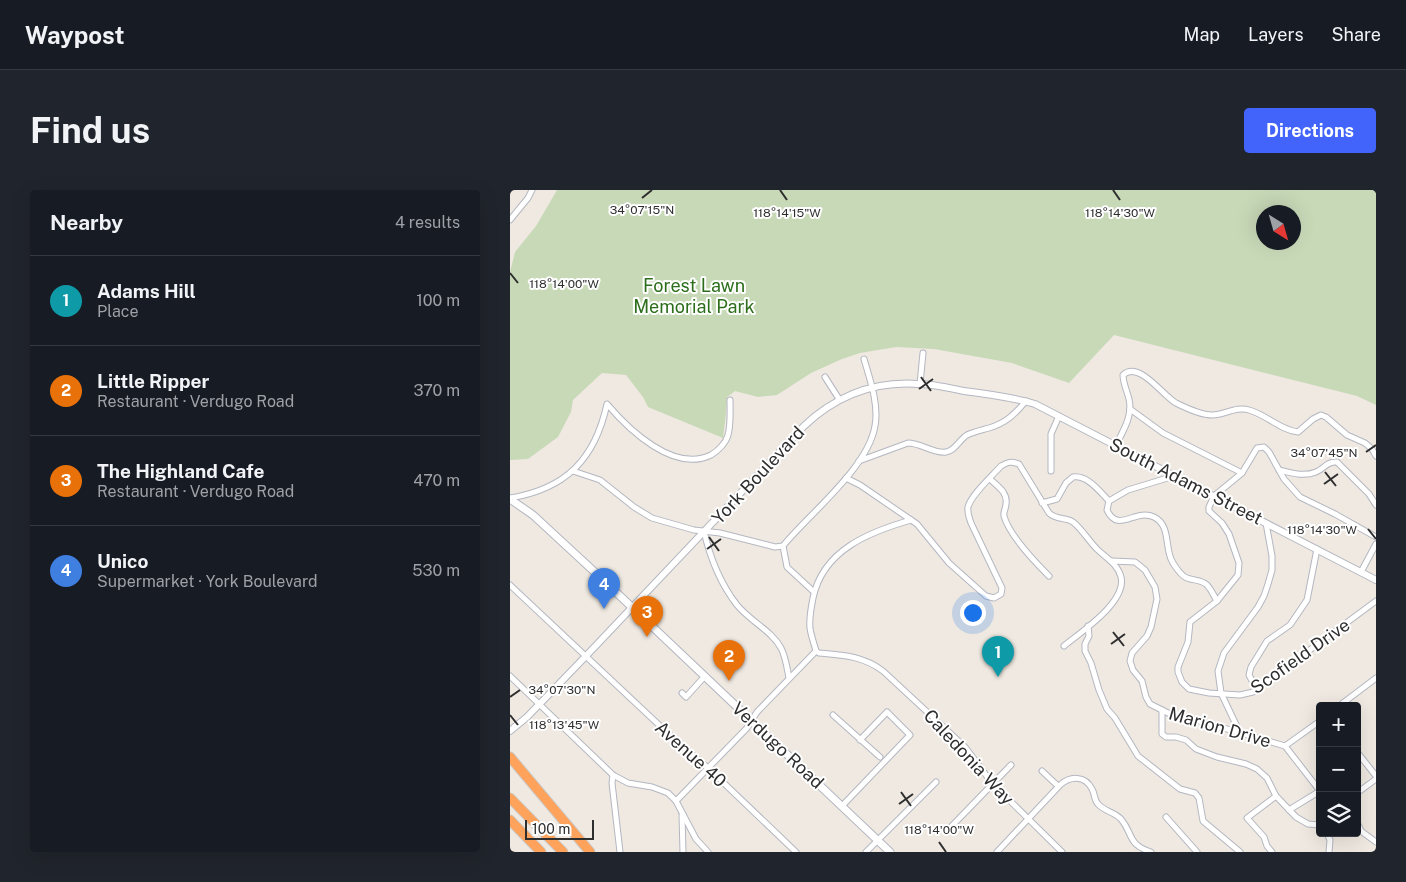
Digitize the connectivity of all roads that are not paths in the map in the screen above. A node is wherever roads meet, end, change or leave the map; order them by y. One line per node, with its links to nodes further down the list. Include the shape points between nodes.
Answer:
1 (532, 190): 2 (street)
2 (511, 218)
3 (923, 353): 6 (street)
4 (864, 359): 7 (street)
5 (825, 377): 8 (street)
6 (920, 384): 7 (street, York Boulevard); 10 (street, York Boulevard)
7 (872, 387): 8 (street, York Boulevard); 16 (street, via 875,427)
8 (839, 399): 31 (street, York Boulevard, via 814,416)
9 (730, 400): 18 (street, via 728,437 715,452 698,459 660,450 630,428 607,404 596,440)
10 (1026, 401): 12 (street, York Boulevard); 16 (street, via 1010,419 965,436 944,453 908,443)
11 (1130, 409): 14 (street); 15 (street, via 1123,375 1134,371 1174,402 1205,414 1241,408 1298,432 1321,415 1342,432 1365,443); 20 (street, via 1163,434)
12 (1048, 410): 13 (street, South Adams Street)
13 (1059, 416): 14 (street, South Adams Street); 19 (street, via 1051,434)
14 (1116, 445): 21 (street, South Adams Street)
15 (1376, 456)
16 (859, 461): 22 (street)
17 (1279, 470): 20 (street, via 1269,452 1257,448); 28 (street, via 1304,474 1316,472 1329,462 1337,462); 32 (street, via 1300,497)
18 (573, 471): 25 (street, via 557,483); 31 (street, via 600,480 652,518)
19 (1051, 471)
20 (1242, 472): 24 (street)
21 (1174, 476): 24 (street, South Adams Street); 26 (street, via 1128,490)
22 (846, 478): 29 (street); 34 (street)
23 (990, 479): 27 (street, via 1006,463 1019,464); 29 (street, via 974,496 968,506 968,515 1002,588 1001,594 994,598 986,596 949,563); 38 (street, via 1006,498 1004,515 1012,531 1029,556)
24 (1214, 496): 30 (street, South Adams Street); 43 (street, via 1209,511 1226,528 1240,563 1238,575)
25 (510, 498): 44 (main road, Verdugo Road, via 533,515)
26 (1109, 502): 27 (street, via 1088,481 1073,477 1057,499); 43 (street, via 1106,510 1115,521 1138,515 1156,518 1166,533 1171,559 1186,577 1200,580 1208,586)
27 (1042, 503): 36 (street, via 1053,518 1072,521 1099,551)
28 (1376, 506)
29 (911, 520): 41 (street, via 868,536 843,550 829,563)
30 (1266, 523): 35 (street, South Adams Street); 55 (street, via 1272,570 1264,596 1221,659 1218,671)
31 (704, 531): 34 (street); 44 (street, York Boulevard); 51 (street, via 718,576 737,605 775,640 786,659)
32 (1376, 537)
33 (1376, 544): 37 (street)
34 (783, 546): 41 (street, via 787,567)
35 (1317, 549): 37 (street, South Adams Street); 53 (street, via 1307,600 1290,625 1267,641 1251,667 1249,676)
36 (1112, 560): 45 (street, via 1122,579 1116,602); 58 (street, Marion Drive, via 1135,562 1145,570 1155,587 1157,599 1151,627 1132,653 1130,661 1142,681 1146,698)
37 (1361, 572): 39 (street, South Adams Street)
38 (1049, 576)
39 (1376, 580)
40 (510, 585): 48 (street, Avenue 40)
41 (814, 592): 47 (street, via 810,630)
42 (1376, 601): 53 (street, Scofield Drive)
43 (1216, 602): 55 (street, Scofield Drive, via 1189,625 1188,642 1178,672 1189,689)
44 (632, 607): 48 (street, York Boulevard); 50 (main road, Verdugo Road)
45 (1088, 626): 46 (street); 108 (street, via 1090,636 1085,651 1106,709 1138,756 1180,789 1195,793 1203,821)
46 (1064, 646)
47 (816, 651): 51 (street); 75 (street, Caledonia Way, via 872,663 965,747)
48 (586, 656): 57 (street, York Boulevard); 70 (street, Avenue 40)
49 (510, 676): 57 (street)
50 (705, 676): 54 (street, via 686,697); 60 (main road, Verdugo Road)
51 (789, 678): 60 (street)
52 (1376, 678): 56 (street)
53 (1257, 690): 55 (street, Scofield Drive, via 1248,694)
54 (682, 693)
55 (1221, 693): 63 (street)
56 (1345, 702)
57 (539, 704): 62 (street, York Boulevard); 72 (street)
58 (1162, 710): 63 (street, Marion Drive, via 1174,716); 80 (street, via 1162,734 1186,740 1196,749 1257,769 1267,778)
59 (833, 715): 64 (street)
60 (752, 721): 70 (street); 83 (main road, Verdugo Road)
61 (1316, 723): 65 (street)
62 (510, 731)
63 (1240, 732): 65 (street, Marion Drive)
64 (860, 740): 67 (street); 83 (street, via 887,712 910,734)
65 (1286, 746): 77 (street, Marion Drive)
66 (510, 757): 97 (highway)
67 (880, 757)
68 (1361, 757): 73 (street)
69 (1011, 765): 75 (street)
70 (708, 768): 82 (street); 101 (street, Avenue 40)
71 (1042, 771): 76 (street)
72 (613, 775): 82 (street, via 628,783 668,793); 98 (street)
73 (1376, 778): 79 (street)
74 (936, 782): 93 (street)
75 (992, 782): 87 (street, Caledonia Way); 91 (street)
76 (1058, 786): 87 (street); 106 (street, via 1072,777 1087,783 1093,789 1098,804 1121,819 1134,843)
77 (1316, 786)
78 (1318, 792): 84 (street)
79 (1358, 792)
80 (1276, 796): 84 (street); 109 (street, via 1247,818)
81 (510, 798): 96 (highway)
82 (676, 801): 85 (street)
83 (842, 806): 93 (main road, Verdugo Road)
84 (1289, 810): 89 (street, via 1302,821)
85 (682, 812): 99 (street); 100 (street, via 696,839)
86 (1166, 817): 107 (street)
87 (1028, 819): 104 (street); 105 (street, Caledonia Way)
88 (510, 820): 95 (highway)
89 (1316, 824)
90 (1361, 831): 94 (street)
91 (947, 832)
92 (1329, 837): 110 (street)
93 (878, 840): 102 (street); 103 (main road, Verdugo Road)
94 (1376, 842)
95 (541, 852)
96 (563, 852)
97 (590, 852)
98 (620, 852)
99 (683, 852)
100 (708, 852)
101 (796, 852)
102 (866, 852)
103 (890, 852)
104 (997, 852)
105 (1062, 852)
106 (1151, 852)
107 (1197, 852)
108 (1240, 852)
109 (1272, 852)
110 (1328, 852)

